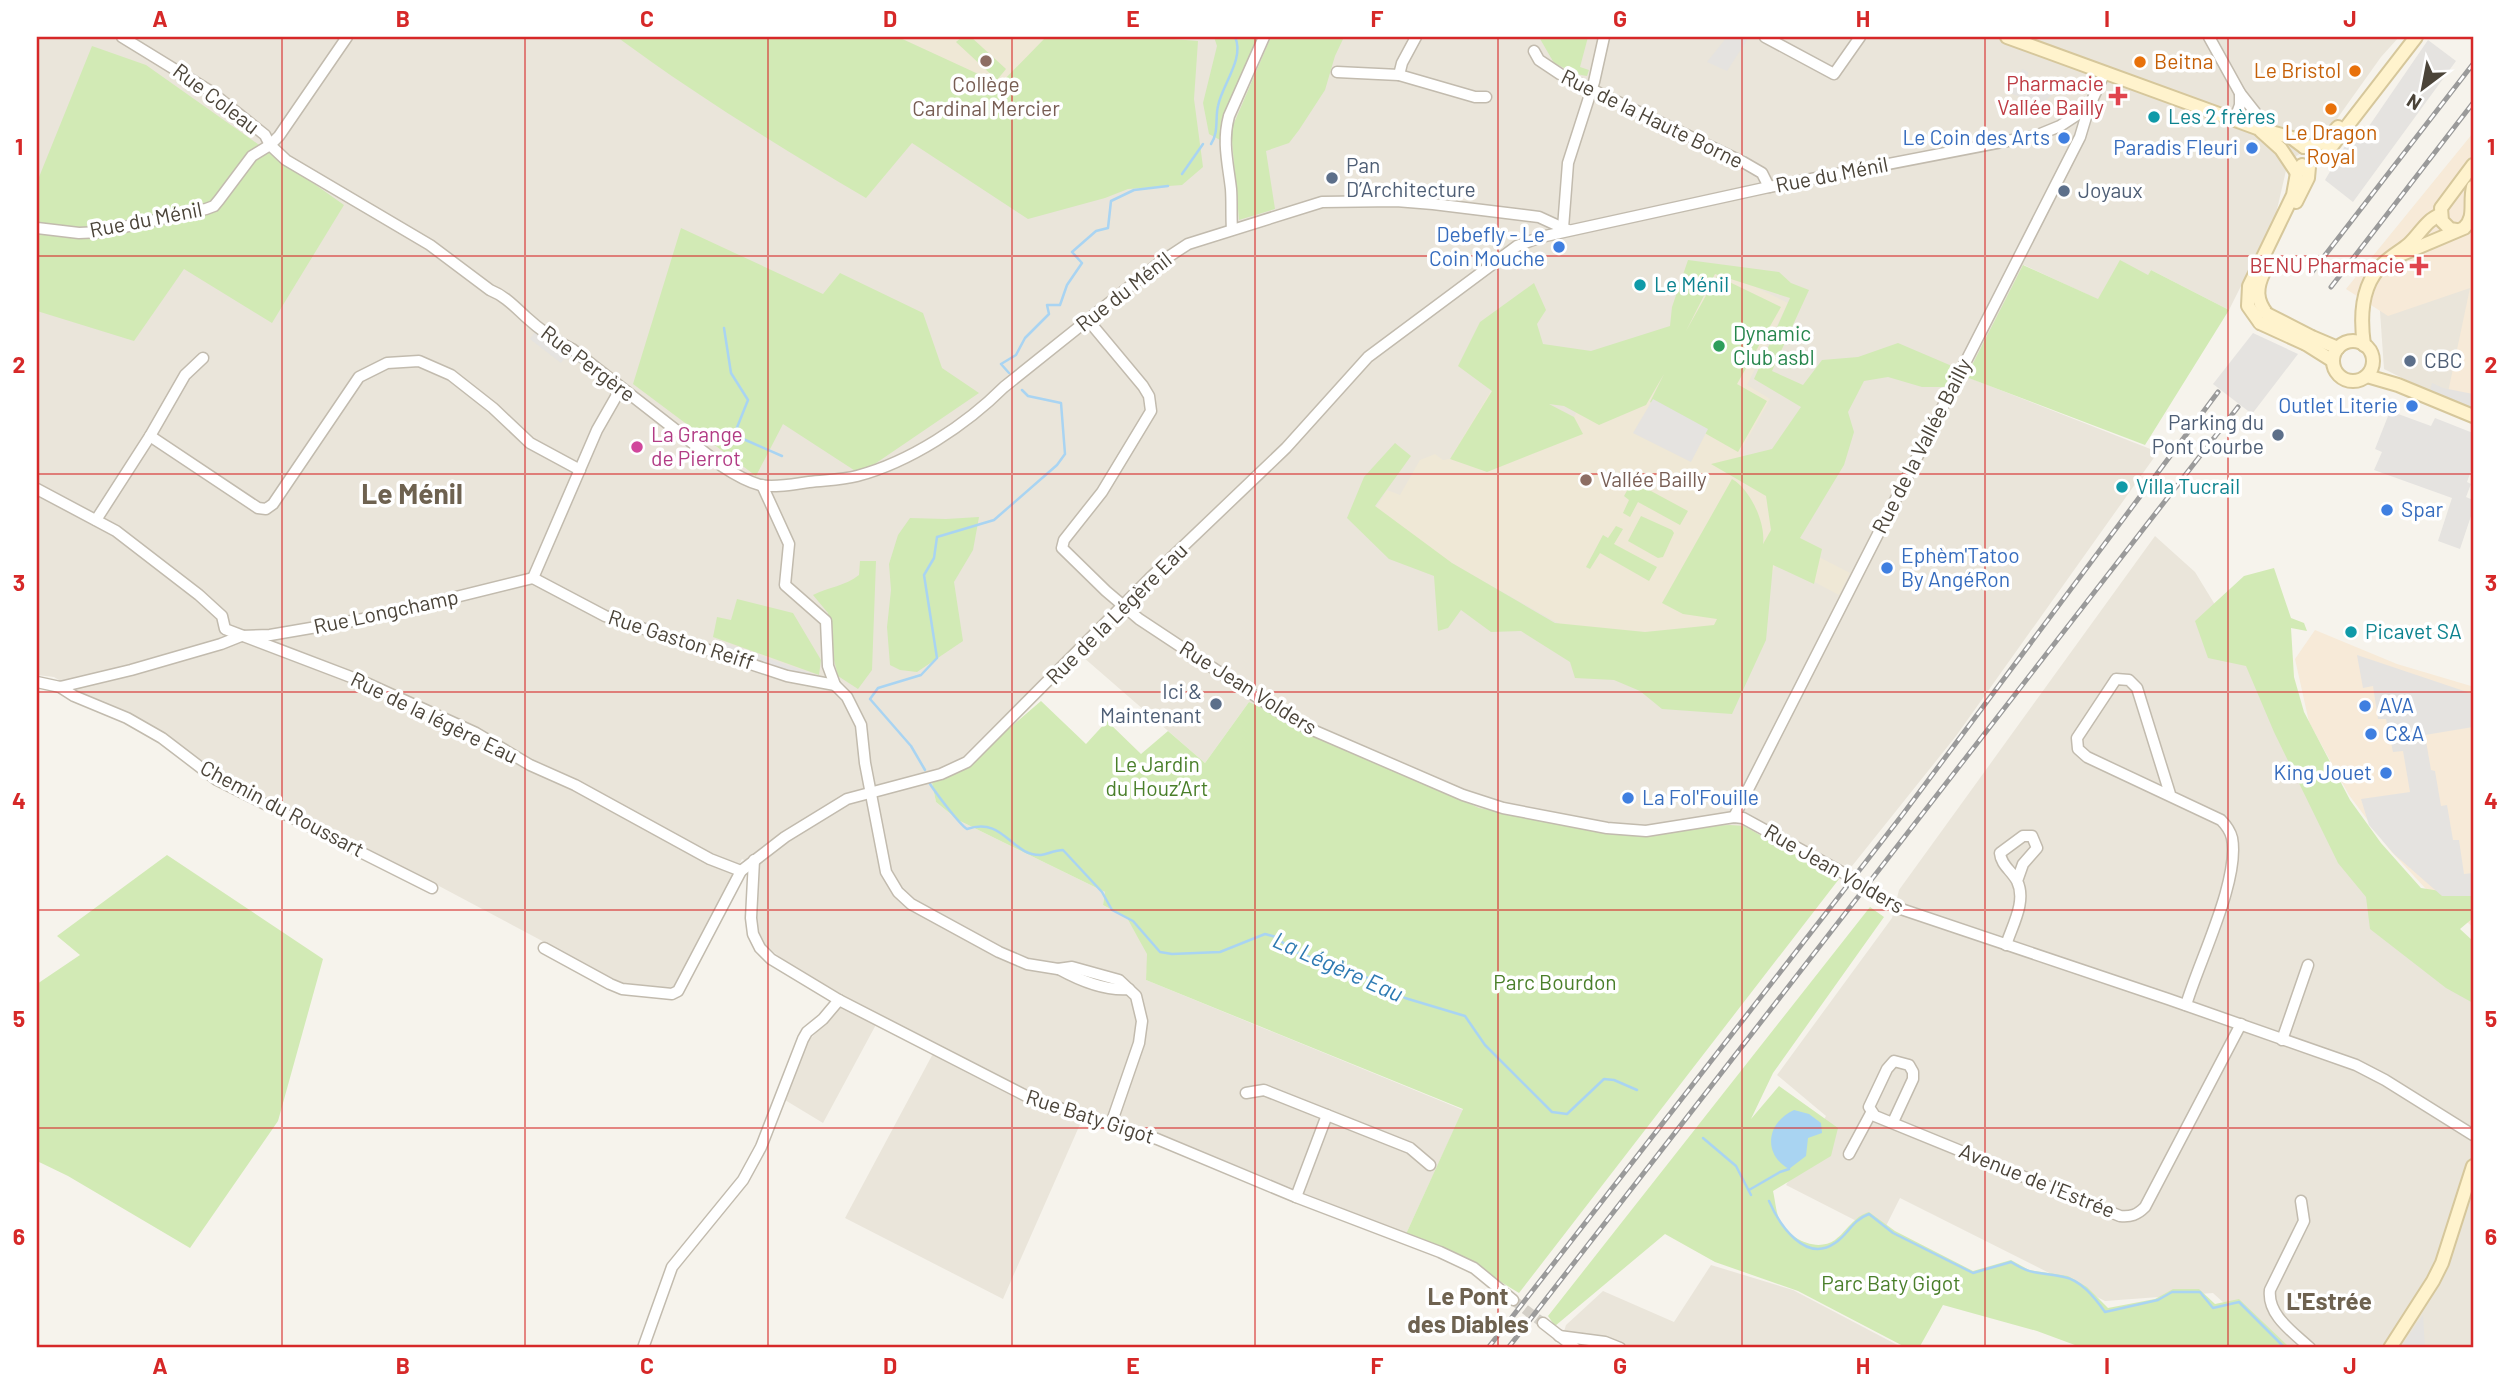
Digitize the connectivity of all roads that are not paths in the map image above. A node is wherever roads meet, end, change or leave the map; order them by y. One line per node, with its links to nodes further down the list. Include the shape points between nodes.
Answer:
1 (122, 37): 22 (street, Rue Coleau, via 210,91 265,135)
2 (347, 37): 22 (street, Rue du Ménil)
3 (1264, 37): 32 (street, via 1226,129)
4 (1416, 37): 15 (street)
5 (1604, 37): 16 (street)
6 (1765, 37): 7 (street, via 1834,74)
7 (1860, 37)
8 (2007, 37): 14 (main road)
9 (2209, 37): 17 (street)
10 (2406, 37): 23 (main road, via 2335,131)
11 (2416, 37): 23 (main road, via 2324,156)
12 (1534, 51): 16 (street, Rue de la Haute Borne, via 1548,67)
13 (1337, 72): 15 (street)
14 (2105, 72): 19 (street, Rue de la Vallée Bailly); 20 (main road)
15 (1399, 75): 18 (street)
16 (1591, 88): 25 (street, Rue de la Haute Borne, via 1744,162 1762,173); 33 (street, via 1568,163)
17 (2240, 93): 20 (street); 21 (street, via 2255,112)
18 (1486, 97)
19 (2089, 107): 25 (street, Rue du Ménil, via 2038,135); 59 (street, Rue de la Vallée Bailly, via 2074,148)
20 (2235, 119): 21 (main road)
21 (2257, 128): 23 (main road, via 2281,149); 23 (main road, via 2292,138)
22 (270, 145): 31 (street, Rue du Ménil, via 252,156 214,206 206,209 101,232); 44 (street, Rue Pergère, via 286,160 430,245)
23 (2306, 159): 38 (main road, bridge, via 2308,178 2259,283 2259,302 2263,318)
24 (2473, 165): 27 (main road)
25 (1769, 187): 33 (street, Rue du Ménil)
26 (2473, 187): 28 (main road)
27 (2450, 199): 28 (main road, via 2461,198); 29 (main road)
28 (2469, 204): 30 (main road)
29 (2440, 215): 34 (main road, via 2445,226); 35 (main road)
30 (2472, 223): 34 (main road)
31 (37, 228)
32 (1232, 229): 33 (street, Rue du Ménil, via 1322,202 1384,201 1539,217); 36 (street, Rue du Ménil, via 1173,253)
33 (1565, 229): 52 (street, Rue de la Légère Eau, via 1517,246 1368,357 1286,448)
34 (2456, 230): 35 (main road)
35 (2392, 257): 37 (main road, via 2369,282)
36 (1088, 320): 48 (street, Rue du Ménil, via 982,409 918,450 855,477); 52 (street, Rue Jean Volders, via 1143,386 1152,404 1102,492 1062,548)
37 (2362, 321): 39 (main road); 40 (main road)
38 (2309, 341): 39 (main road); 42 (main road)
39 (2343, 345): 40 (main road); 42 (main road)
40 (2364, 345): 43 (main road, via 2371,354)
41 (203, 358): 46 (street, via 185,375)
42 (2333, 361): 43 (main road, via 2343,379 2358,381)
43 (2370, 371): 45 (main road)
44 (621, 388): 47 (street); 48 (street, Rue Pergère, via 722,466)
45 (2473, 416)
46 (150, 436): 47 (street, via 266,509 359,377 387,363 419,361 451,375 530,443); 50 (street)
47 (580, 470): 51 (street)
48 (762, 485): 55 (street, via 789,544 785,584 826,621 828,666)
49 (37, 489): 50 (street)
50 (96, 520): 53 (street, via 199,595 222,616 225,629)
51 (533, 578): 53 (street, Rue Longchamp, via 375,617); 55 (street, Rue Gaston Reiff, via 605,616 788,676)
52 (1124, 606): 57 (street, Rue de la Légère Eau, via 967,762 941,774); 59 (street, Rue Jean Volders, via 1281,713 1463,795 1503,808 1607,828 1646,831)
53 (241, 636): 56 (street, Rue Longchamp); 61 (street, Rue de la légère Eau, via 364,682 476,733)
54 (37, 682): 56 (street, Rue Longchamp)
55 (835, 685): 57 (street, via 847,697 861,725)
56 (60, 687): 63 (street, Chemin du Roussart, via 162,738 217,780)
57 (871, 791): 60 (street, Rue de la Légère Eau, via 847,799); 75 (street, via 886,872 911,904 1027,964 1072,967 1119,980 1136,996 1142,1021 1139,1043)
58 (2170, 794): 58 (street, via 2078,749 2077,738 2116,679 2129,680 2137,688); 68 (street, via 2221,820 2232,839 2231,875)
59 (1734, 817): 64 (street, Rue Jean Volders, via 1847,874 1895,907)
60 (754, 860): 61 (street, Rue de la Légère Eau); 67 (street, Rue Baty Gigot, via 751,918 760,948)
61 (741, 872): 65 (street, via 681,987 673,994 622,989)
62 (2017, 881): 62 (street, via 2000,853 2023,836 2032,836 2038,848 2023,864); 64 (street, via 2020,905)
63 (432, 888)
64 (2006, 945): 68 (street, Rue Jean Volders)
65 (544, 948)
66 (2308, 965): 70 (street)
67 (839, 1000): 75 (street, Rue Baty Gigot, via 1007,1088); 85 (street, via 807,1032 743,1180 672,1267)
68 (2186, 1005): 69 (street, Rue Jean Volders)
69 (2241, 1024): 70 (street, Rue Jean Volders); 74 (street, Avenue de l'Estrée, via 2145,1207 2129,1217)
70 (2282, 1040): 76 (street, Rue Jean Volders, via 2366,1069)
71 (1246, 1093): 73 (street, via 1264,1090)
72 (1871, 1113): 74 (street, Avenue de l'Estrée); 74 (street, via 1869,1107 1887,1069 1894,1061 1903,1062 1909,1065 1913,1079); 77 (street)
73 (1327, 1115): 78 (street, via 1410,1148); 80 (street)
74 (1893, 1122)
75 (1111, 1124): 80 (street, Rue Baty Gigot)
76 (2473, 1135)
77 (1849, 1154)
78 (1430, 1165)
79 (2473, 1166): 89 (main road, via 2442,1263)
80 (1296, 1197): 82 (street, Rue Baty Gigot, via 1474,1268)
81 (2301, 1201): 88 (street, via 2304,1221 2269,1297 2272,1310)
82 (1513, 1300)
83 (1543, 1324): 84 (street)
84 (1559, 1336): 86 (street); 87 (street)
85 (643, 1348)
86 (1575, 1348)
87 (1620, 1348)
88 (2310, 1348)
89 (2390, 1348)

